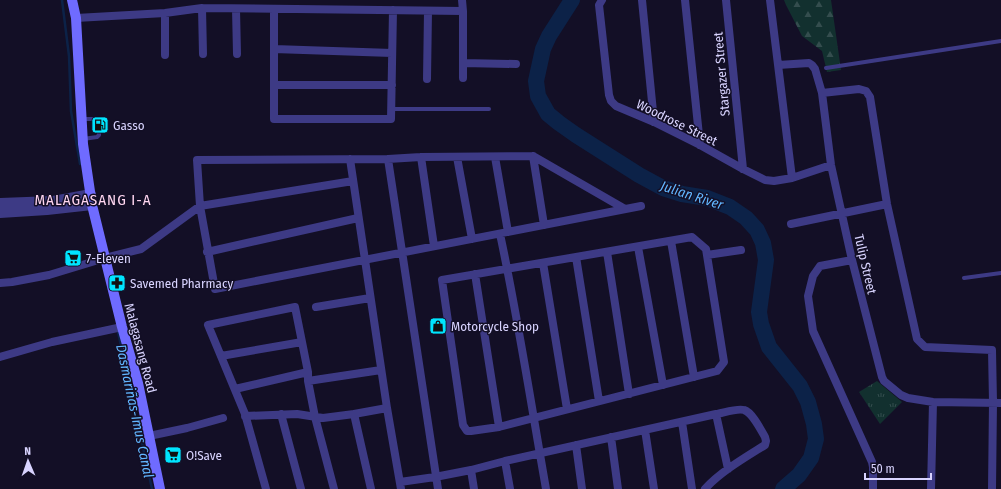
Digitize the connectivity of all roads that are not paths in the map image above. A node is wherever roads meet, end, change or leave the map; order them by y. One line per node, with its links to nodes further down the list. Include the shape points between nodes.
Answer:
1 (72, 0): 17 (main road, Malagasang Road)
2 (193, 0): 12 (street)
3 (462, 0): 15 (street)
4 (602, 0): 36 (street, Woodrose Street, via 599,5 611,101 616,106)
5 (642, 0): 36 (street)
6 (685, 0): 40 (street)
7 (726, 0): 48 (street, Stargazer Street)
8 (770, 0): 26 (street)
9 (202, 8): 10 (street); 12 (street); 21 (street)
10 (236, 9): 11 (street); 22 (street)
11 (274, 9): 13 (street); 19 (street)
12 (193, 10): 16 (street)
13 (393, 10): 14 (street); 20 (street)
14 (428, 11): 15 (street); 28 (street)
15 (463, 11): 24 (street)
16 (165, 13): 17 (street); 23 (street)
17 (76, 18): 35 (main road, Malagasang Road)
18 (1001, 41): 27 (lane)
19 (274, 49): 20 (street); 30 (street)
20 (392, 52): 31 (street)
21 (203, 54)
22 (237, 54)
23 (165, 55)
24 (463, 63): 25 (street); 29 (street)
25 (516, 64)
26 (778, 65): 32 (street, Tulip Street, via 809,63 816,69); 49 (street)
27 (826, 68)
28 (427, 78)
29 (463, 78)
30 (274, 85): 31 (street); 33 (street, via 274,119 391,119)
31 (392, 86): 33 (street)
32 (822, 93): 47 (street, Tulip Street); 53 (street, via 866,90 870,97)
33 (391, 109): 34 (lane)
34 (489, 109)
35 (81, 119): 37 (lane, via 97,119); 39 (main road, Malagasang Road)
36 (654, 122): 40 (street, Woodrose Street)
37 (99, 123)
38 (99, 132): 39 (lane, via 100,135 97,137)
39 (82, 140): 51 (main road, Malagasang Road)
40 (700, 145): 48 (street, Woodrose Street)
41 (533, 156): 44 (street); 57 (street); 62 (street)
42 (421, 157): 43 (street); 46 (street); 66 (street)
43 (457, 157): 44 (street); 64 (street)
44 (495, 157): 63 (street)
45 (350, 159): 46 (street); 50 (street); 55 (street, via 197,160)
46 (388, 159): 71 (street)
47 (831, 165): 49 (street, Woodrose Street); 59 (street, Tulip Street)
48 (743, 169): 49 (street, Woodrose Street, via 766,180)
49 (792, 178)
50 (353, 181): 55 (street); 60 (street)
51 (91, 194): 52 (street, via 53,200); 54 (main road, Malagasang Road)
52 (0, 203)
53 (887, 204): 59 (street); 98 (street, via 917,339 925,346 992,350)
54 (92, 205): 58 (street); 74 (main road, Malagasang Road)
55 (200, 206): 69 (street); 74 (street, via 141,249)
56 (641, 206): 57 (street)
57 (625, 209): 62 (street)
58 (0, 213)
59 (842, 213): 61 (street); 76 (street, Tulip Street)
60 (358, 218): 69 (street); 75 (street)
61 (790, 224)
62 (544, 225): 63 (street)
63 (504, 233): 64 (street); 78 (street)
64 (472, 239): 66 (street)
65 (671, 241): 67 (street); 72 (street, via 692,237 706,249); 91 (street)
66 (434, 246): 71 (street)
67 (638, 247): 70 (street); 93 (street)
68 (741, 250): 72 (street)
69 (208, 252): 75 (street, via 215,289)
70 (607, 252): 73 (street); 95 (street)
71 (401, 253): 75 (street); 118 (street)
72 (707, 255): 91 (street, via 724,362 717,371)
73 (576, 257): 77 (street); 96 (street)
74 (105, 258): 82 (street, via 49,275); 85 (main road, Malagasang Road)
75 (364, 260): 83 (street)
76 (852, 260): 97 (street, Tulip Street, via 884,381 905,397); 134 (street, via 820,266 813,276 808,296 813,331 870,459)
77 (543, 263): 78 (street); 100 (street)
78 (508, 269): 80 (street); 107 (street)
79 (1001, 272): 81 (lane)
80 (475, 274): 109 (street); 109 (street, via 442,280 463,425 467,431)
81 (964, 278)
82 (0, 283)
83 (370, 298): 84 (street); 89 (street)
84 (316, 307)
85 (122, 327): 88 (street, via 52,342); 111 (main road, Malagasang Road, via 138,383)
86 (302, 342): 87 (street); 87 (street, via 295,307 208,325); 90 (street)
87 (221, 356): 94 (street)
88 (0, 357)
89 (381, 370): 92 (street); 99 (street)
90 (308, 372): 92 (street); 94 (street)
91 (694, 377): 93 (street)
92 (308, 381): 105 (street)
93 (663, 385): 95 (street)
94 (235, 389): 104 (street)
95 (630, 394): 96 (street)
96 (599, 401): 100 (street)
97 (933, 402): 98 (street, Tulip Street); 135 (street)
98 (997, 402): 136 (street)
99 (387, 408): 102 (street); 119 (street)
100 (567, 410): 107 (street)
101 (281, 414): 104 (street); 105 (street); 122 (street)
102 (354, 414): 105 (street); 124 (street)
103 (716, 414): 108 (street); 116 (street); 116 (street, via 744,410 766,437 765,445)
104 (245, 416): 121 (street)
105 (315, 417): 123 (street)
106 (223, 418): 111 (street)
107 (534, 418): 109 (street); 114 (street)
108 (682, 422): 110 (street); 132 (street)
109 (499, 427)
110 (645, 430): 112 (street); 131 (street)
111 (149, 436): 120 (main road, Malagasang Road)
112 (611, 437): 113 (street); 130 (street)
113 (576, 445): 114 (street); 129 (street)
114 (540, 453): 115 (street); 128 (street)
115 (505, 461): 117 (street); 127 (street)
116 (728, 469): 133 (street)
117 (471, 470): 118 (street); 126 (street)
118 (435, 477): 119 (street); 125 (street)
119 (400, 486)
120 (160, 489)
121 (266, 489)
122 (301, 489)
123 (334, 489)
124 (371, 489)
125 (438, 489)
126 (474, 489)
127 (510, 489)
128 (546, 489)
129 (582, 489)
130 (618, 489)
131 (654, 489)
132 (692, 489)
133 (705, 489)
134 (872, 489)
135 (931, 489)
136 (992, 489)

